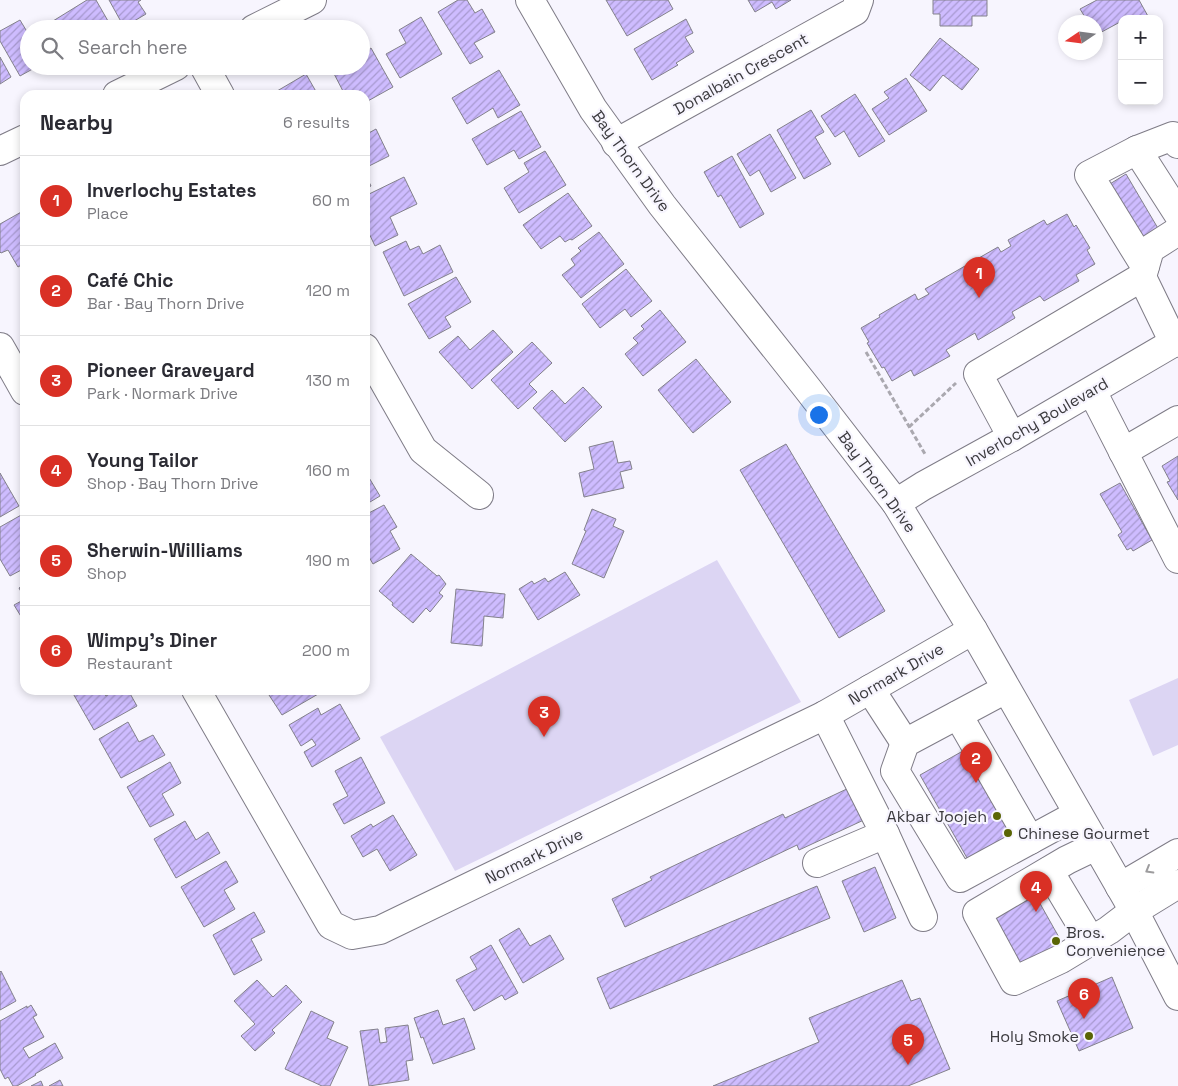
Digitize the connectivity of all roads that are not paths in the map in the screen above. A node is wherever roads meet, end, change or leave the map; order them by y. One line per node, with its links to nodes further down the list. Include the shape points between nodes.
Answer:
1 (312, 0): 4 (street)
2 (530, 0): 10 (street, Bay Thorn Drive)
3 (859, 0): 10 (street, Donalbain Crescent, via 855,11)
4 (272, 20)
5 (157, 75): 7 (street)
6 (209, 75): 8 (street)
7 (126, 90)
8 (217, 90)
9 (20, 141): 13 (street)
10 (616, 143): 26 (street, Bay Thorn Drive)
11 (1178, 144): 12 (street, via 1173,136)
12 (1137, 150): 14 (street); 16 (street, via 1089,175)
13 (0, 151)
14 (1178, 214)
15 (1178, 231): 16 (street, via 1150,249)
16 (1144, 271): 17 (street); 23 (street, via 978,374)
17 (1176, 341): 21 (street, Inverlochy Boulevard)
18 (0, 347): 20 (street)
19 (370, 357): 25 (street, via 423,450)
20 (20, 382)
21 (1092, 391): 23 (street, Inverlochy Boulevard); 24 (street)
22 (1178, 420): 24 (street)
23 (1012, 437): 26 (street, Inverlochy Boulevard)
24 (1123, 452): 27 (street)
25 (479, 495)
26 (896, 503): 28 (street, Bay Thorn Drive)
27 (1178, 559)
28 (973, 630): 29 (street, Normark Drive); 30 (street, Bay Thorn Drive)
29 (870, 689): 32 (street, Normark Drive); 34 (street)
30 (1006, 690): 33 (street); 35 (street, Bay Thorn Drive)
31 (199, 695): 32 (street, Normark Drive, via 331,925 352,935 380,930)
32 (825, 714): 36 (street)
33 (958, 715): 34 (street); 37 (street)
34 (905, 743): 37 (street, via 895,771 960,878)
35 (1078, 814): 37 (street); 38 (street, Bay Thorn Drive)
36 (885, 834): 40 (street); 45 (street)
37 (1030, 840)
38 (1096, 846): 41 (street); 43 (street, Bay Thorn Drive)
39 (1178, 853): 43 (street, one-way to 43)
40 (817, 863)
41 (1049, 871): 46 (street); 46 (street, via 977,913 1014,981)
42 (1178, 884): 44 (street)
43 (1120, 887): 44 (street, Bay Thorn Drive)
44 (1134, 911): 46 (street); 47 (street, Bay Thorn Drive)
45 (923, 917)
46 (1091, 942)
47 (1178, 996)

